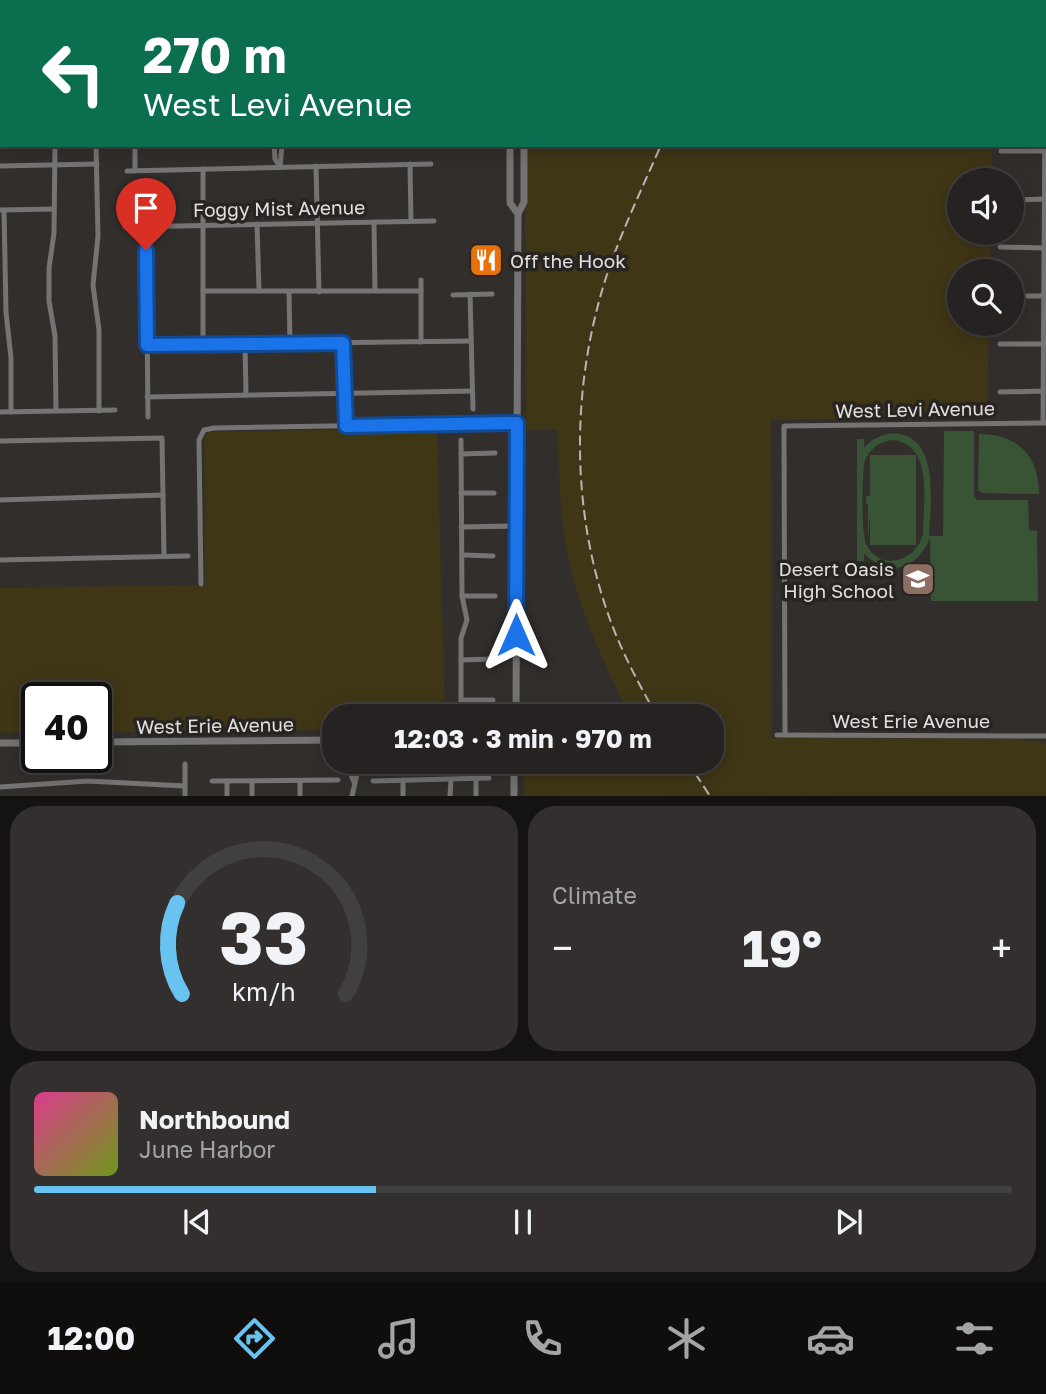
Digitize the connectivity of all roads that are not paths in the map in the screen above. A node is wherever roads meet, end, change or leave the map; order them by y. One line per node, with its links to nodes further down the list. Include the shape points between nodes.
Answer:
1 (55, 147): 13 (street)
2 (96, 147): 10 (street)
3 (135, 147): 18 (street)
4 (274, 147): 16 (street)
5 (282, 147): 16 (street)
6 (510, 147): 24 (street, via 510,203)
7 (524, 147): 24 (street, via 524,202)
8 (1001, 151): 9 (street)
9 (1045, 151): 21 (street)
10 (97, 164): 13 (street); 65 (street, via 93,285 99,330)
11 (410, 164): 12 (street); 15 (street); 26 (street)
12 (431, 164)
13 (54, 165): 14 (street); 22 (street)
14 (0, 166)
15 (317, 166): 16 (street); 28 (street)
16 (280, 167): 17 (street)
17 (203, 169): 18 (street); 30 (street)
18 (135, 170): 19 (street)
19 (127, 171)
20 (1024, 200): 21 (street)
21 (1045, 200): 34 (street)
22 (54, 209): 23 (street); 64 (street, via 49,290)
23 (2, 210): 67 (street)
24 (518, 214): 69 (street)
25 (434, 220): 26 (street, Foggy Mist Avenue)
26 (411, 221): 27 (street, Foggy Mist Avenue)
27 (374, 222): 28 (street, Foggy Mist Avenue); 38 (street)
28 (318, 223): 29 (street, Foggy Mist Avenue); 41 (street)
29 (257, 224): 30 (street, Foggy Mist Avenue); 37 (street)
30 (203, 225): 32 (street, Foggy Mist Avenue); 36 (street)
31 (125, 227): 32 (street, Foggy Mist Avenue)
32 (146, 227): 54 (street)
33 (1000, 247): 34 (street)
34 (1044, 248): 46 (street)
35 (421, 280): 39 (street)
36 (204, 291): 37 (street); 55 (street)
37 (259, 291): 40 (street)
38 (375, 291): 39 (street); 41 (street)
39 (421, 291): 48 (street)
40 (289, 292): 41 (street); 51 (street)
41 (319, 292)
42 (470, 294): 43 (street); 44 (street); 47 (street)
43 (492, 294)
44 (453, 295)
45 (1024, 296): 46 (street)
46 (1044, 296): 53 (street)
47 (471, 341): 48 (street); 56 (street)
48 (421, 342): 49 (street)
49 (343, 343): 51 (street); 59 (street)
50 (245, 344): 51 (street); 55 (street); 60 (street)
51 (290, 344)
52 (1000, 344): 53 (street)
53 (1044, 344): 57 (street)
54 (147, 345): 55 (street); 61 (street)
55 (204, 345)
56 (472, 391): 59 (street); 62 (street)
57 (1044, 391): 58 (street); 70 (street)
58 (1000, 392)
59 (345, 393): 60 (street); 71 (street)
60 (246, 395): 61 (street)
61 (148, 397): 68 (street)
62 (473, 409)
63 (115, 410): 65 (street)
64 (56, 411): 65 (street); 67 (street)
65 (99, 411)
66 (0, 412): 67 (street)
67 (11, 412)
68 (148, 416)
69 (517, 423): 71 (street); 80 (street)
70 (1045, 423): 97 (street, West Levi Avenue, via 784,426)
71 (346, 426): 87 (street, via 204,430 199,440)
72 (461, 440): 75 (street)
73 (0, 441): 78 (street, via 162,439)
74 (495, 453): 75 (street)
75 (461, 454): 76 (street)
76 (461, 493): 77 (street); 81 (street)
77 (494, 493)
78 (163, 495): 79 (street); 83 (street)
79 (0, 500)
80 (517, 526): 81 (street); 95 (street)
81 (461, 527): 82 (street)
82 (462, 555): 85 (street); 88 (street)
83 (164, 556): 84 (street); 86 (street)
84 (188, 556)
85 (494, 556)
86 (0, 560)
87 (201, 584)
88 (462, 596): 89 (street); 91 (street, via 467,620)
89 (495, 596)
90 (493, 659): 91 (street)
91 (461, 660): 93 (street)
92 (493, 700): 93 (street)
93 (462, 701): 94 (street)
94 (462, 704)
95 (516, 704)
96 (777, 735): 97 (street, West Erie Avenue)
97 (785, 735): 98 (street, West Erie Avenue)
98 (1046, 736)
99 (322, 740): 100 (street, West Erie Avenue)
100 (112, 742)
101 (0, 743): 102 (street)
102 (21, 743)
103 (185, 764): 118 (street)
104 (351, 774): 117 (street)
105 (357, 774): 117 (street)
106 (514, 774): 129 (street)
107 (489, 778): 108 (street)
108 (476, 779): 111 (street); 128 (street)
109 (338, 780): 114 (street)
110 (403, 780): 111 (street); 115 (street); 126 (street)
111 (450, 780): 127 (street)
112 (212, 781): 113 (street)
113 (227, 781): 116 (street); 122 (street)
114 (300, 781): 116 (street); 124 (street)
115 (373, 781)
116 (252, 782): 123 (street)
117 (354, 782): 125 (street)
118 (185, 786): 119 (street, via 88,781); 121 (street)
119 (0, 787): 120 (street)
120 (1, 796)
121 (185, 796)
122 (227, 796)
123 (252, 796)
124 (300, 796)
125 (352, 796)
126 (403, 796)
127 (450, 796)
128 (476, 796)
129 (514, 796)

